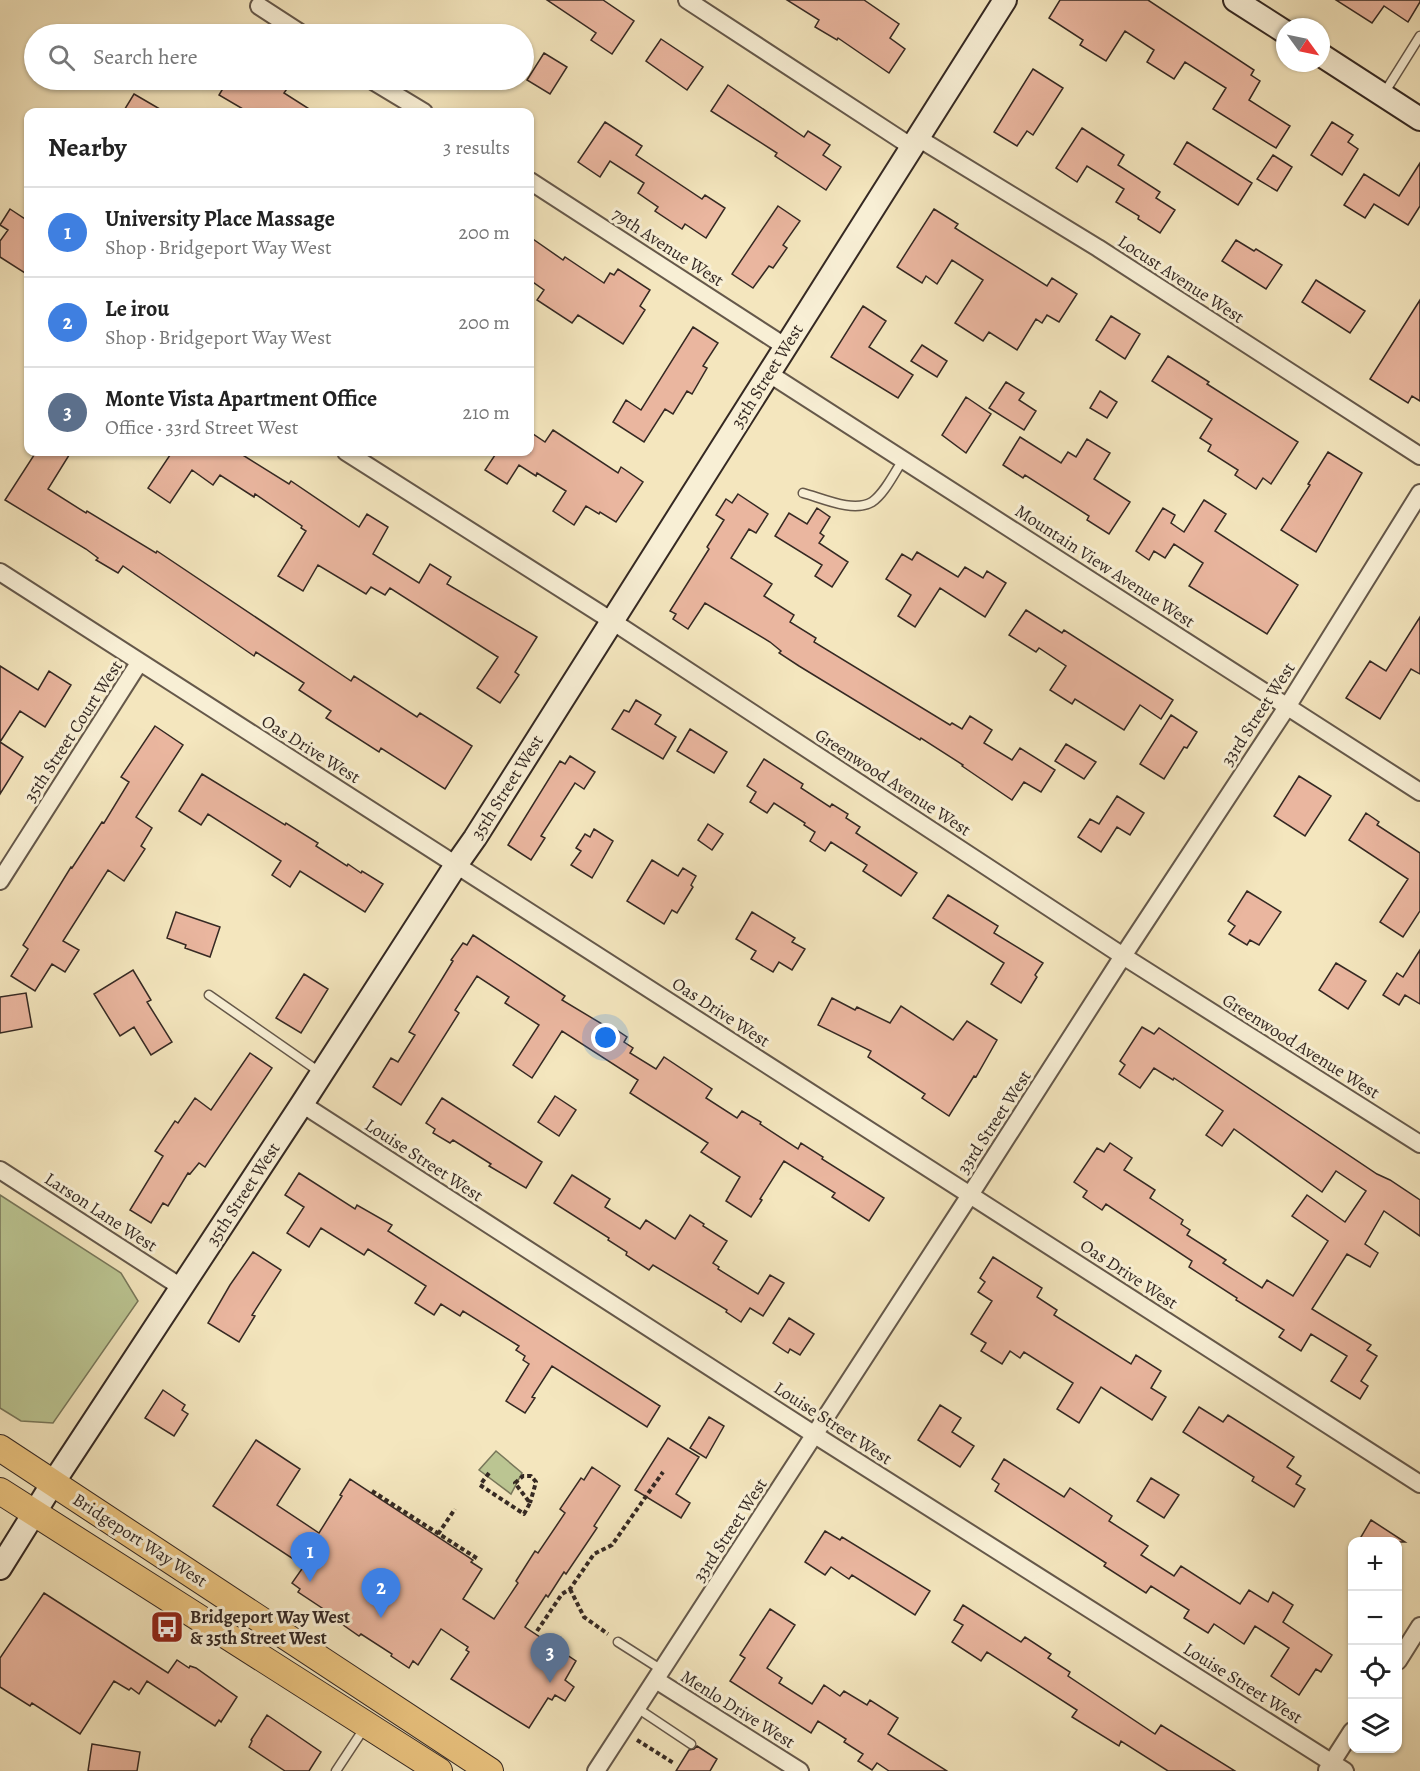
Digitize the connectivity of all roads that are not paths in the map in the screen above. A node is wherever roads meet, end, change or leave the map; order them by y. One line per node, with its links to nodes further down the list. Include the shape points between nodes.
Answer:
1 (687, 0): 13 (street, Locust Avenue West)
2 (1005, 0): 13 (street, 35th Street West)
3 (1235, 0): 6 (street)
4 (259, 6): 5 (street)
5 (287, 24)
6 (1276, 26)
7 (1420, 36): 10 (lane)
8 (1330, 61): 10 (street)
9 (388, 90): 11 (street)
10 (1383, 95): 12 (street)
11 (418, 108)
12 (1420, 119)
13 (915, 143): 15 (street, 35th Street West); 18 (street, Locust Avenue West, via 1098,248)
14 (534, 184): 15 (street, 79th Avenue West)
15 (786, 347): 16 (street, 35th Street West)
16 (768, 373): 19 (street, Mountain View Avenue West); 23 (street, 35th Street West)
17 (352, 456): 23 (street, Greenwood Avenue West)
18 (1420, 456)
19 (903, 459): 20 (lane, via 873,501 861,506); 25 (street, Mountain View Avenue West)
20 (803, 493)
21 (1420, 493): 25 (street, 33rd Street West)
22 (0, 572): 24 (street, Oas Drive West)
23 (612, 621): 27 (street, 35th Street West); 29 (street, Greenwood Avenue West)
24 (139, 663): 27 (street, Oas Drive West); 28 (street, 35th Street Court West)
25 (1287, 707): 26 (street, Mountain View Avenue West); 29 (street, 33rd Street West)
26 (1420, 792)
27 (456, 865): 31 (street, 35th Street West); 35 (street, Oas Drive West)
28 (0, 881)
29 (1123, 956): 33 (street, Greenwood Avenue West); 35 (street, 33rd Street West)
30 (209, 995): 31 (lane)
31 (322, 1073): 32 (street, 35th Street West)
32 (302, 1104): 36 (street, 35th Street West); 37 (street, Louise Street West)
33 (1420, 1144)
34 (0, 1170): 36 (street, Larson Lane West)
35 (970, 1195): 37 (street, 33rd Street West); 40 (street, Oas Drive West)
36 (182, 1287): 39 (street, 35th Street West)
37 (814, 1435): 47 (street, 33rd Street West); 53 (street, Louise Street West)
38 (0, 1448): 39 (main road, Bridgeport Way West)
39 (53, 1483): 42 (street, 35th Street West); 55 (main road, Bridgeport Way West)
40 (1420, 1484)
41 (0, 1491): 42 (main road, Bridgeport Way West)
42 (34, 1513): 43 (street, 35th Street West); 49 (main road, Bridgeport Way West)
43 (0, 1568)
44 (1420, 1626): 46 (street)
45 (618, 1642): 47 (lane)
46 (1402, 1655)
47 (659, 1675): 48 (street, 33rd Street West); 57 (street, Menlo Drive West)
48 (637, 1708): 51 (lane); 56 (street, 33rd Street West)
49 (367, 1725): 52 (main road, Bridgeport Way West); 54 (lane)
50 (1348, 1741): 53 (street)
51 (691, 1744)
52 (425, 1767)
53 (1334, 1768)
54 (336, 1771)
55 (490, 1771)
56 (596, 1771)
57 (800, 1771)

